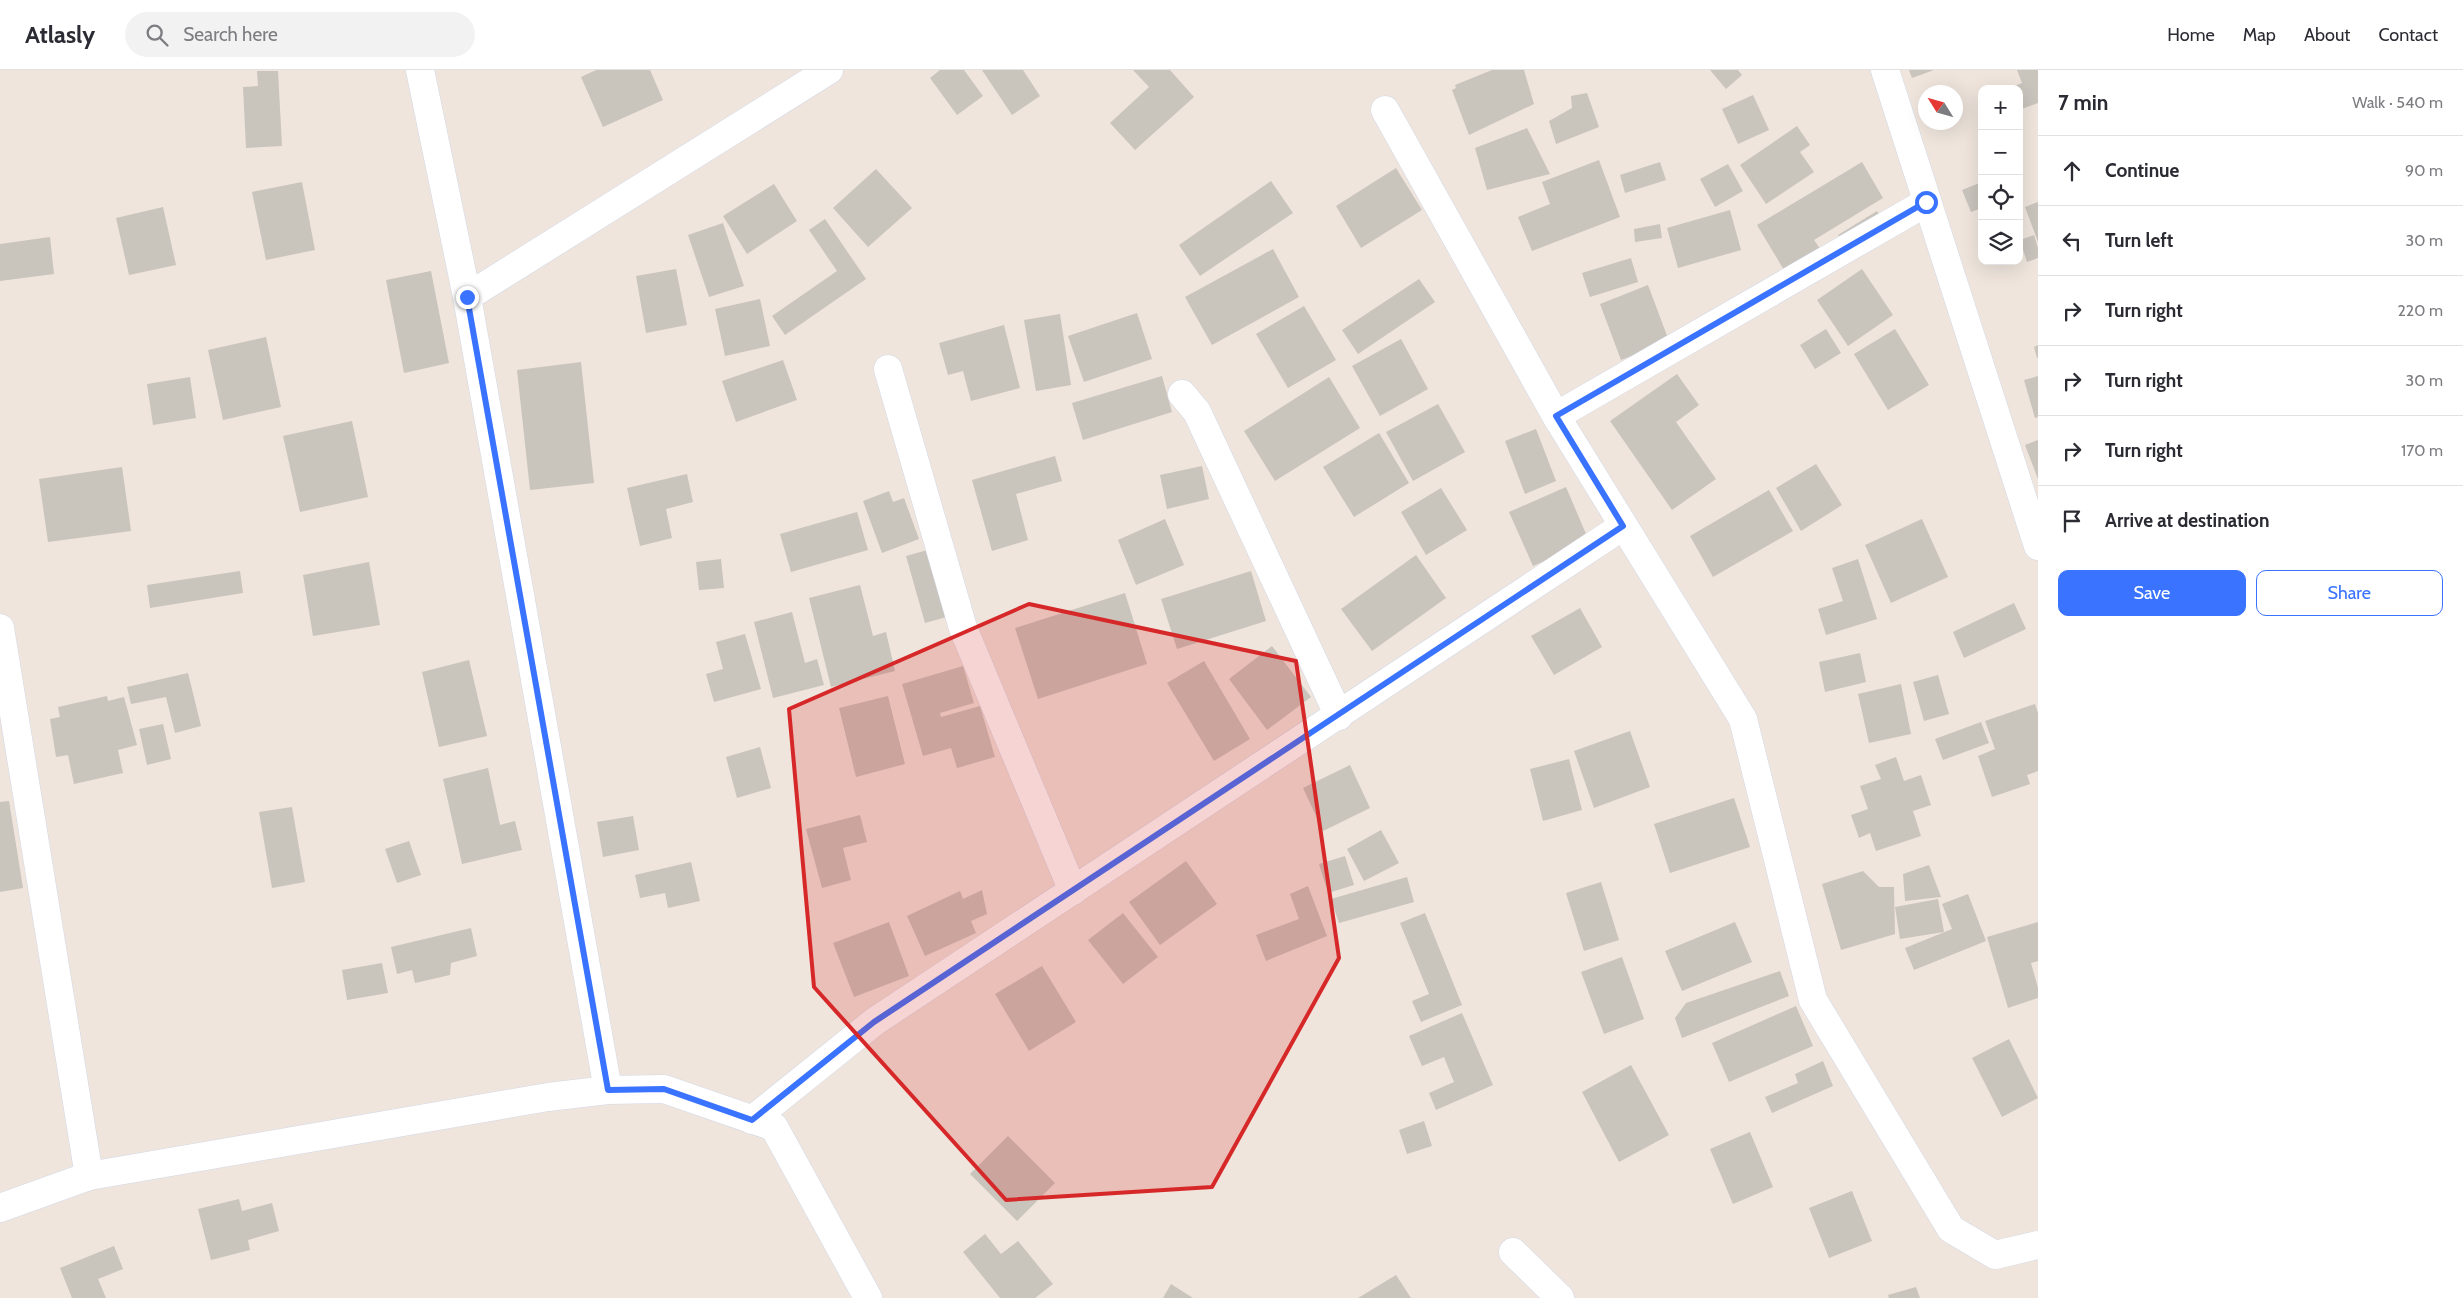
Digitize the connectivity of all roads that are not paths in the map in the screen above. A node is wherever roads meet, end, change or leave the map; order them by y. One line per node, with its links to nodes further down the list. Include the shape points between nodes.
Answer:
1 (420, 70): 6 (street)
2 (829, 70): 6 (street)
3 (1885, 70): 5 (street)
4 (1385, 110): 9 (street)
5 (1926, 202): 9 (street); 11 (street)
6 (467, 297): 16 (street)
7 (888, 369): 15 (street, via 962,628)
8 (1182, 394): 14 (street, via 1196,412)
9 (1556, 416): 10 (street)
10 (1623, 526): 14 (street); 20 (street, via 1743,719 1813,1000 1951,1228 1995,1255)
11 (2038, 546)
12 (0, 628): 13 (street)
13 (3, 668): 18 (street)
14 (1339, 716): 15 (street)
15 (1073, 891): 17 (street, via 874,1022)
16 (608, 1090): 17 (street, via 664,1089); 18 (street, via 548,1097)
17 (752, 1120): 22 (street, via 774,1127)
18 (89, 1176): 19 (street)
19 (0, 1208)
20 (2038, 1246)
21 (1513, 1252): 23 (street)
22 (868, 1298)
23 (1560, 1298)

